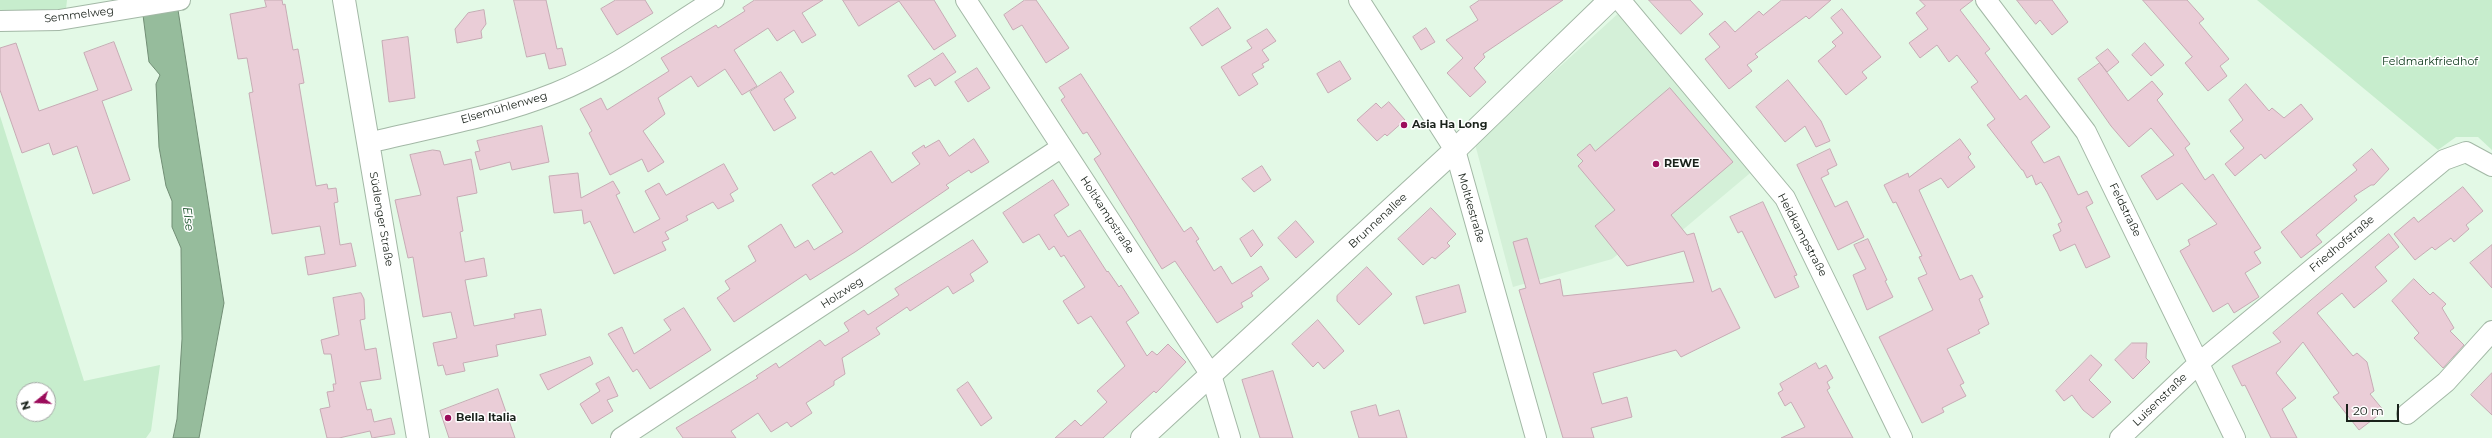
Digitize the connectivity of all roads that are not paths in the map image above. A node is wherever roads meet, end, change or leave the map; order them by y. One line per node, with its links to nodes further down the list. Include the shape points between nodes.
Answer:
1 (180, 0): 9 (street, Semmelweg, via 59,20)
2 (344, 0): 10 (street, Südlenger Straße)
3 (714, 0): 10 (street, Elsemühlenweg, via 607,67 556,93 528,103)
4 (966, 0): 11 (street, Holtkampstraße)
5 (1359, 0): 12 (street, Moltkestraße)
6 (1610, 0): 12 (street, Brunnenallee)
7 (1620, 0): 23 (street, Heidkampstraße, via 1785,198)
8 (1986, 0): 15 (street, Feldstraße, via 2086,132)
9 (0, 21)
10 (368, 143): 18 (street, Südlenger Straße)
11 (1062, 147): 16 (street, Holtkampstraße); 19 (street, Holzweg)
12 (1455, 150): 16 (street, Brunnenallee); 22 (street, Moltkestraße)
13 (2492, 166): 15 (street, Friedhofstraße, via 2466,152 2444,160)
14 (2492, 331): 17 (street, via 2446,382)
15 (2200, 362): 24 (street, Luisenstraße); 25 (street, Feldstraße)
16 (1211, 375): 20 (street, Brunnenallee); 21 (street, Holtkampstraße)
17 (2407, 414)
18 (418, 438)
19 (621, 438)
20 (1142, 438)
21 (1230, 438)
22 (1536, 438)
23 (1902, 438)
24 (2120, 438)
25 (2235, 438)

